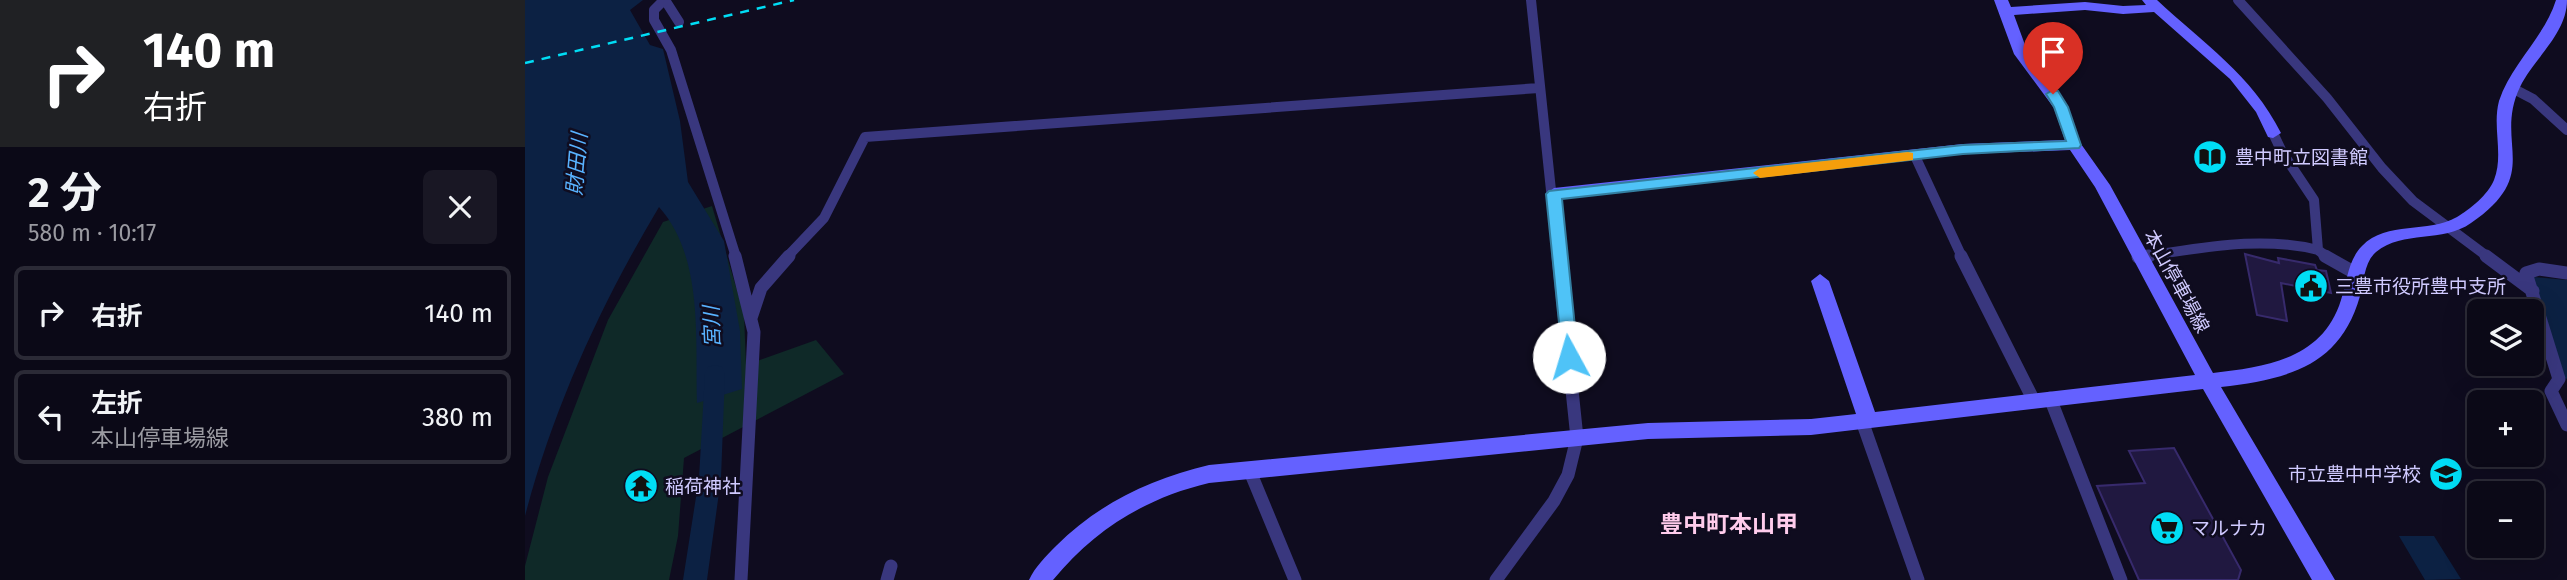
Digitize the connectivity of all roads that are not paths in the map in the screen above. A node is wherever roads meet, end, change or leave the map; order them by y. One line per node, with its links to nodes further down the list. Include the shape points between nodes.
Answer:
1 (665, 0): 7 (street); 22 (street, via 654,10 654,20 670,50)
2 (1531, 0): 8 (street)
3 (2238, 0): 15 (street, via 2327,98 2382,168)
4 (2563, 0): 9 (street, via 2548,39)
5 (2153, 4): 6 (street); 11 (street, via 2242,83)
6 (2003, 6): 12 (street, 本山停車場線, via 2021,54 2061,107)
7 (679, 22)
8 (1539, 88): 14 (street); 22 (street, via 865,137 817,227 768,274 756,293)
9 (2512, 88): 10 (street, via 2533,99); 15 (street, via 2506,103 2502,180 2467,217)
10 (2567, 130)
11 (2273, 133): 16 (street, via 2280,154 2318,212)
12 (2074, 145): 13 (street, via 1963,149); 17 (street, 本山停車場線, via 2102,185)
13 (1915, 156): 14 (street); 24 (street, via 1947,232)
14 (1554, 194): 27 (street)
15 (2446, 229): 19 (street, via 2381,241 2363,255); 21 (street)
16 (2318, 250): 17 (street, via 2256,243); 19 (street)
17 (2139, 257): 23 (street, 本山停車場線)
18 (2567, 273): 21 (street, via 2539,269 2526,273)
19 (2357, 274): 23 (street, via 2339,331 2307,360 2261,375)
20 (1820, 282): 25 (street)
21 (2533, 291): 26 (street, via 2559,379 2551,391)
22 (751, 318): 29 (street, via 753,392)
23 (2207, 380): 24 (street); 35 (street, 本山停車場線)
24 (2042, 399): 25 (street); 34 (street)
25 (1865, 420): 27 (street, via 1783,429 1648,430); 33 (street)
26 (2567, 425)
27 (1577, 438): 28 (street); 32 (street, via 1568,475 1554,500)
28 (1249, 469): 30 (street, via 1184,479 1132,499 1086,530); 31 (street)
29 (741, 580)
30 (1041, 580)
31 (1295, 580)
32 (1496, 580)
33 (1918, 580)
34 (2121, 580)
35 (2324, 580)

